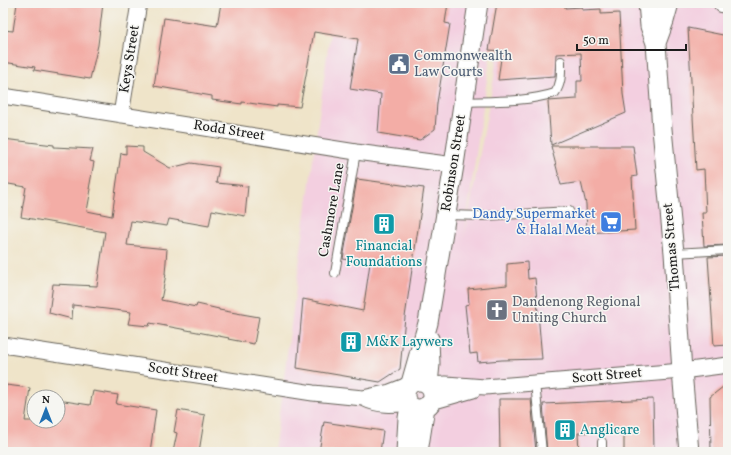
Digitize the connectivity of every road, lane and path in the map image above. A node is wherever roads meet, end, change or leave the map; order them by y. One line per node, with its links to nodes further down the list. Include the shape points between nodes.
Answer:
1 (139, 3): 11 (street, Keys Street)
2 (478, 3): 10 (street, Robinson Street)
3 (648, 3): 7 (street, Thomas Street, via 650,26)
4 (669, 3): 7 (street, Thomas Street)
5 (723, 3): 6 (street)
6 (728, 4)
7 (656, 42): 17 (street, Thomas Street)
8 (561, 60): 10 (lane, via 561,81 555,93 523,99)
9 (3, 96): 11 (street, Rodd Street)
10 (464, 102): 13 (street, Robinson Street)
11 (121, 115): 12 (street, Rodd Street)
12 (356, 152): 13 (street, Rodd Street); 18 (lane, Cashmore Lane)
13 (454, 166): 15 (street, Robinson Street)
14 (569, 211): 15 (lane, via 485,216)
15 (446, 215): 23 (street, Robinson Street)
16 (728, 250): 17 (lane)
17 (674, 253): 21 (street, Thomas Street)
18 (335, 273)
19 (3, 345): 23 (street, Scott Street, via 313,393 363,398 372,403 391,405)
20 (728, 365): 21 (street, Scott Street)
21 (682, 370): 22 (street, Scott Street); 29 (street, Thomas Street)
22 (535, 383): 23 (street, Scott Street, via 485,387 446,384); 27 (lane)
23 (419, 394): 25 (street, via 408,418); 26 (street, Robinson Street)
24 (602, 442): 28 (lane)
25 (406, 452)
26 (418, 452)
27 (542, 452)
28 (602, 452)
29 (689, 452)

